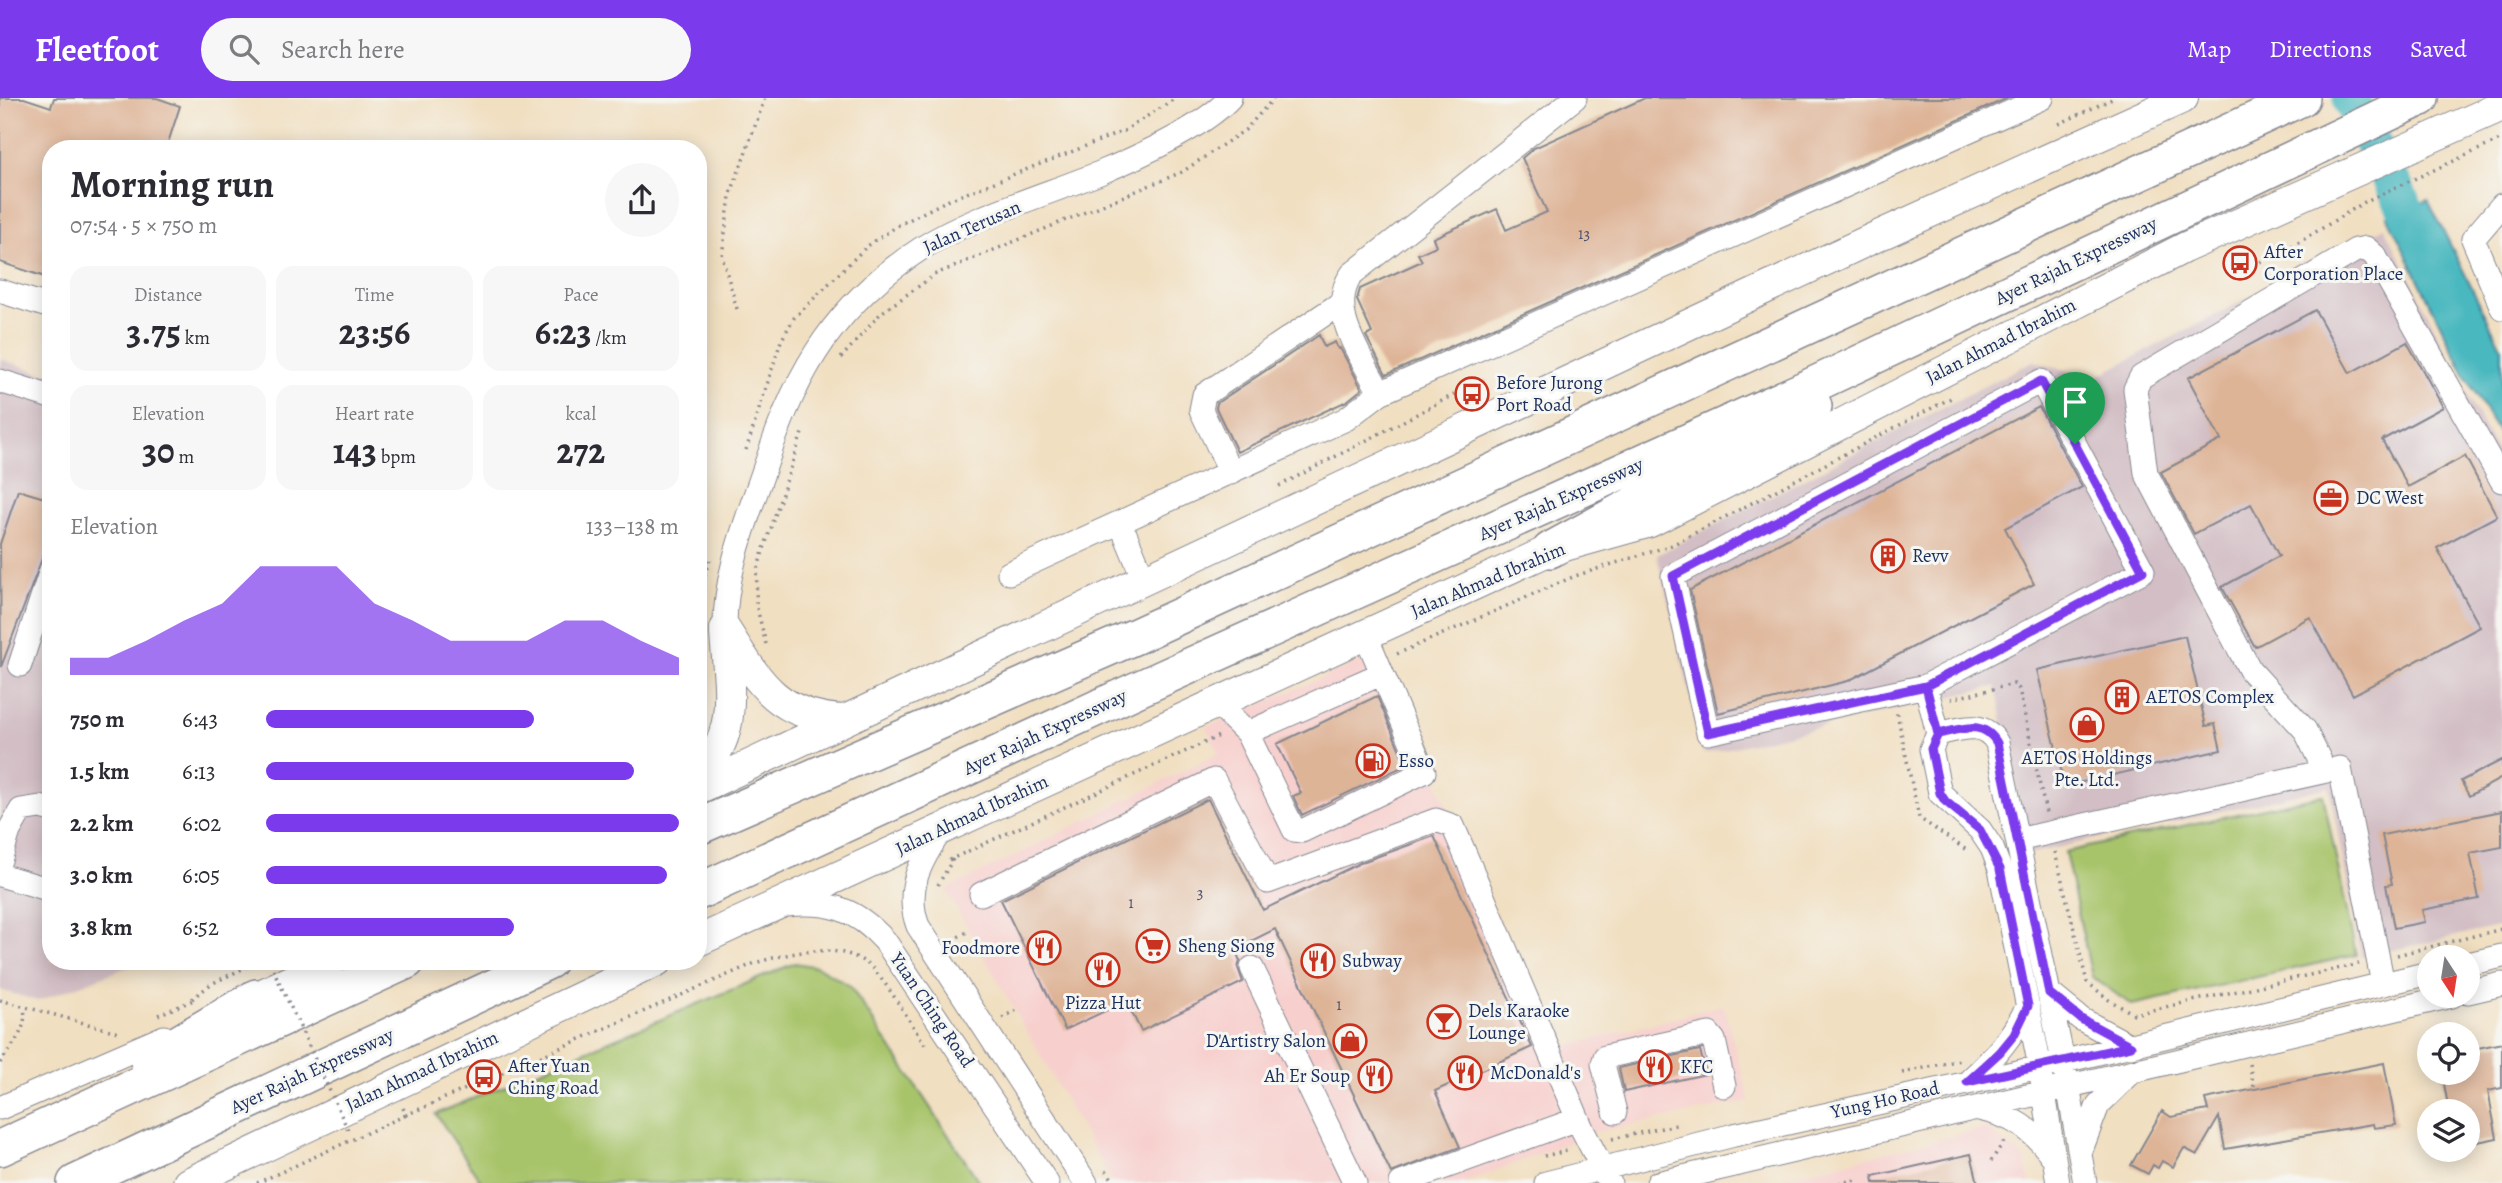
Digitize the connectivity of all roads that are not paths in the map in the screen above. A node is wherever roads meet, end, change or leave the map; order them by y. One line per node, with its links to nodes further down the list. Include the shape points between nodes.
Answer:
1 (1230, 98): 26 (street, Jalan Terusan, via 1147,153 923,247 839,318 804,368 782,414 724,597)
2 (1575, 98): 12 (street, via 1352,274)
3 (2042, 98): 17 (street)
4 (2183, 98): 7 (main road)
5 (2302, 98): 39 (highway, via 1136,636)
6 (2413, 102): 15 (highway, Ayer Rajah Expressway)
7 (2146, 105): 24 (main road)
8 (2502, 106): 22 (main road, Jalan Ahmad Ibrahim, via 2184,248 1650,522)
9 (2502, 205): 10 (street)
10 (2492, 228): 14 (street, via 2473,239)
11 (0, 291): 13 (street)
12 (1340, 303): 17 (street); 19 (street, via 1203,395 1201,410)
13 (42, 304)
14 (2502, 308)
15 (1845, 370): 22 (highway, via 1828,399); 45 (highway, Ayer Rajah Expressway)
16 (0, 381): 18 (street)
17 (1380, 393): 19 (street, via 1346,419)
18 (42, 394)
19 (1231, 473): 21 (street)
20 (2502, 481): 36 (street, via 2375,256 2366,248 2141,377 2136,389 2146,473 2250,670 2305,730)
21 (1121, 524): 23 (street); 24 (street)
22 (1550, 550): 27 (main road, Jalan Ahmad Ibrahim)
23 (1009, 573)
24 (1145, 582): 32 (main road)
25 (42, 598): 28 (street)
26 (725, 629): 32 (main road, via 747,664 790,709 816,719); 35 (main road, via 729,720 722,744)
27 (1365, 633): 29 (street); 31 (main road, Jalan Ahmad Ibrahim)
28 (20, 666)
29 (1379, 668): 33 (street); 33 (street, via 1424,772 1302,831 1294,830)
30 (1928, 695): 30 (street, via 1708,733 1673,576 2041,381 2143,571); 34 (street)
31 (1214, 702): 33 (street); 40 (main road, Jalan Ahmad Ibrahim)
32 (846, 720): 37 (main road)
33 (1243, 730)
34 (1938, 734): 41 (street, via 1978,726 1990,731 1997,743); 63 (street, via 1931,749 1940,793 1980,830 2000,869)
35 (707, 762)
36 (2325, 771): 41 (street); 58 (street, via 2340,768)
37 (707, 785)
38 (42, 808): 42 (street, via 22,810)
39 (707, 823)
40 (942, 829): 47 (main road, Jalan Ahmad Ibrahim); 84 (street, Yuan Ching Road, via 914,881 913,913 918,926)
41 (2017, 840): 61 (street)
42 (0, 860)
43 (0, 875): 44 (street)
44 (42, 887)
45 (707, 888)
46 (981, 894): 76 (street, via 1214,780 1268,882 1436,820 1453,827)
47 (774, 906): 48 (main road, Jalan Ahmad Ibrahim); 83 (street, Yuan Ching Road, via 815,903 838,907 867,921 885,941)
48 (707, 937)
49 (2502, 956): 50 (street)
50 (2480, 961)
51 (1252, 968): 85 (street)
52 (305, 970): 57 (main road)
53 (388, 970): 72 (highway)
54 (530, 970): 81 (highway, Ayer Rajah Expressway)
55 (638, 970): 82 (main road, Jalan Ahmad Ibrahim)
56 (2417, 976): 58 (street, Yung Ho Road)
57 (265, 983): 72 (highway, via 154,1054); 73 (street)
58 (2383, 984): 64 (street, Yung Ho Road)
59 (2502, 984): 60 (street)
60 (2480, 989)
61 (2049, 993): 64 (street, via 2081,1019); 65 (street)
62 (2417, 1004): 67 (street, Yung Ho Road)
63 (2028, 1006): 66 (street); 68 (street, via 2014,1035)
64 (2131, 1046): 65 (street, Yung Ho Road)
65 (2063, 1061): 66 (street, Yung Ho Road); 69 (street)
66 (2040, 1067): 68 (street, Yung Ho Road); 71 (street)
67 (2136, 1069): 69 (street, Yung Ho Road); 78 (street, via 2098,1105)
68 (1967, 1082): 80 (street, Yung Ho Road, via 1734,1135)
69 (2068, 1085): 71 (street, Yung Ho Road); 78 (street)
70 (1724, 1086): 75 (street, via 1709,1034 1630,1051 1603,1059)
71 (2044, 1092): 74 (street, Yung Ho Road); 79 (street)
72 (111, 1098): 77 (highway)
73 (0, 1108)
74 (1975, 1108): 79 (street, via 2024,1124); 88 (street, Yung Ho Road)
75 (1615, 1112)
76 (1578, 1119): 80 (street); 86 (street)
77 (0, 1148)
78 (2080, 1153): 90 (street)
79 (2054, 1160): 89 (street)
80 (1605, 1176): 87 (street, Yung Ho Road)
81 (75, 1183)
82 (188, 1183)
83 (1047, 1183)
84 (1086, 1183)
85 (1355, 1183)
86 (1401, 1183)
87 (1546, 1183)
88 (1658, 1183)
89 (2058, 1183)
90 (2085, 1183)

